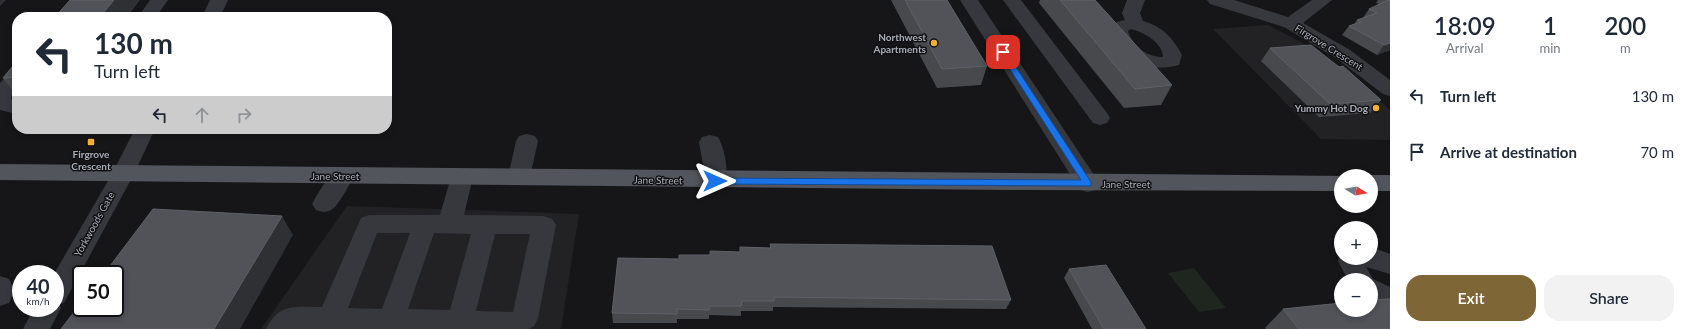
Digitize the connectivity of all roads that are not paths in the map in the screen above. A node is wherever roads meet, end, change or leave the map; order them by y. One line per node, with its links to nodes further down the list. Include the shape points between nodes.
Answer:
1 (159, 0): 8 (street)
2 (219, 0): 9 (street)
3 (969, 0): 28 (street)
4 (1012, 0): 15 (street)
5 (1136, 0): 11 (street, via 1131,13)
6 (1216, 0): 10 (street, Firgrove Crescent)
7 (1312, 2): 10 (street, via 1303,16)
8 (151, 12)
9 (213, 12)
10 (1290, 23): 13 (street, Firgrove Crescent, via 1343,54)
11 (1136, 25)
12 (12, 82): 14 (street, via 2,93 1,104)
13 (1390, 90)
14 (12, 106)
15 (1100, 118)
16 (142, 134): 20 (street)
17 (527, 141): 23 (street)
18 (710, 142): 24 (street)
19 (0, 172): 20 (main road, Jane Street)
20 (122, 174): 21 (main road, Jane Street); 35 (street, Yorkwoods Gate)
21 (343, 176): 22 (main road, Jane Street); 29 (street)
22 (462, 177): 23 (main road, Jane Street); 31 (street)
23 (519, 177): 24 (main road, Jane Street)
24 (715, 181): 28 (main road, Jane Street)
25 (1334, 183): 28 (main road, Jane Street)
26 (1378, 183): 27 (main road)
27 (1390, 183)
28 (1088, 184)
29 (324, 204)
30 (425, 224): 31 (street); 41 (street, via 369,224); 42 (street)
31 (450, 224): 32 (street)
32 (486, 224): 43 (street); 43 (street, via 544,224 525,318 516,323)
33 (1378, 260): 34 (street)
34 (1390, 264)
35 (64, 279)
36 (0, 286): 37 (street)
37 (0, 295)
38 (1378, 296): 39 (street)
39 (1390, 298)
40 (43, 317): 44 (street)
41 (330, 319): 42 (street); 45 (street, via 289,318)
42 (391, 321): 43 (street)
43 (460, 322)
44 (36, 329)
45 (279, 329)

